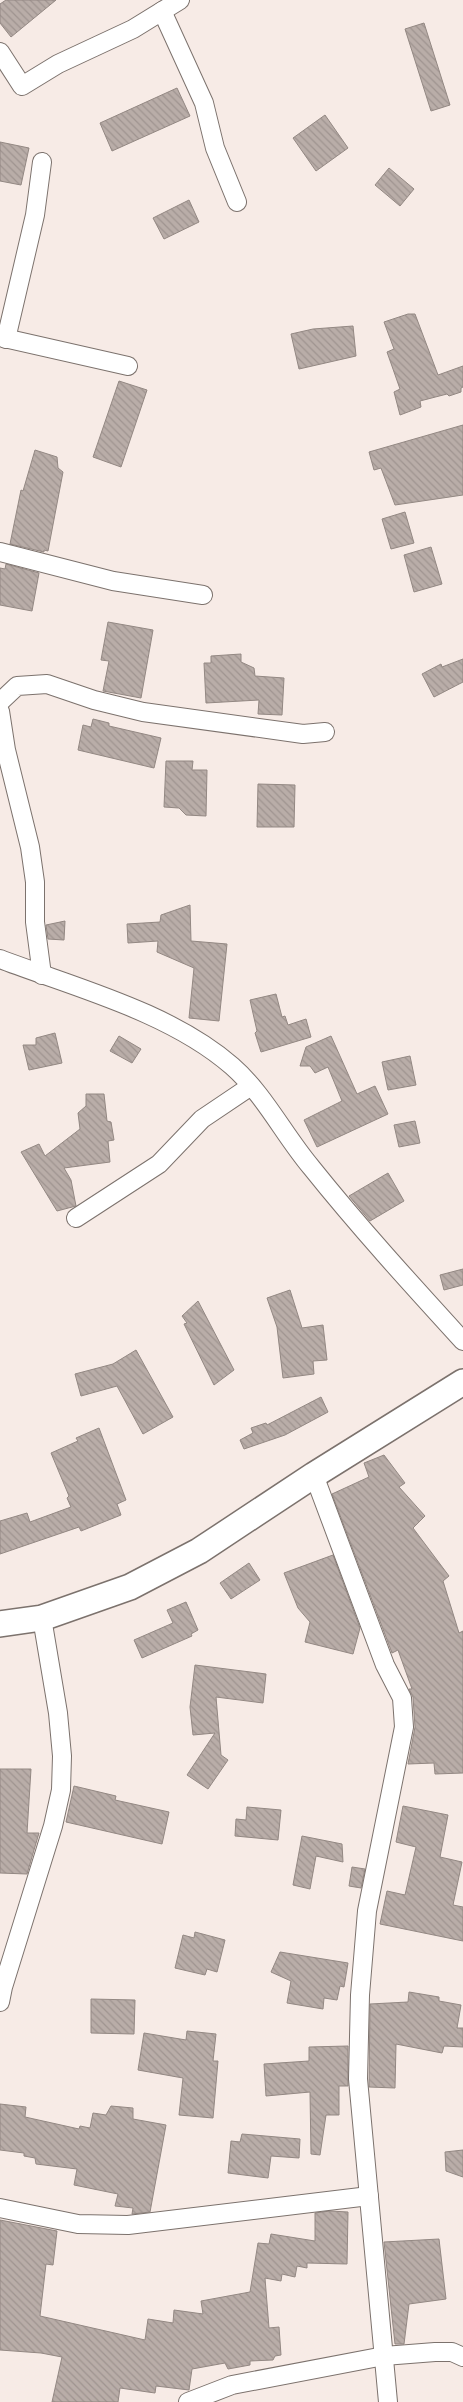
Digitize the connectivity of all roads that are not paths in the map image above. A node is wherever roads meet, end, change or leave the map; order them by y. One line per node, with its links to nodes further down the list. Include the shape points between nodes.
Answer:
1 (180, 0): 2 (street)
2 (162, 11): 3 (street, via 22,86); 5 (street, via 204,103 215,148)
3 (0, 52)
4 (42, 162): 6 (street, via 35,215)
5 (237, 202)
6 (3, 338): 7 (street)
7 (128, 366)
8 (0, 552): 9 (street, via 113,581)
9 (203, 595)
10 (0, 702): 12 (street, via 17,686 47,684 144,712 303,734)
11 (0, 711): 14 (street, via 6,750 30,847)
12 (325, 732)
13 (0, 959): 14 (street)
14 (42, 975): 15 (street, via 130,1005 190,1037 232,1065)
15 (251, 1086): 16 (street, via 202,1119 159,1164); 17 (street, via 339,1203)
16 (76, 1218)
17 (463, 1341)
18 (463, 1382): 19 (street)
19 (314, 1474): 20 (street, via 199,1551 130,1587); 23 (street, via 385,1665 402,1698 404,1717 398,1762 367,1911 360,1995 358,2079)
20 (42, 1618): 21 (street); 22 (street, via 58,1713 61,1790)
21 (0, 1624)
22 (0, 2002)
23 (369, 2196): 24 (street, via 128,2226 78,2224); 25 (street)
24 (0, 2208)
25 (384, 2356): 26 (street, via 452,2352); 27 (street, via 232,2385); 28 (street)
26 (463, 2357)
27 (188, 2402)
28 (388, 2402)

